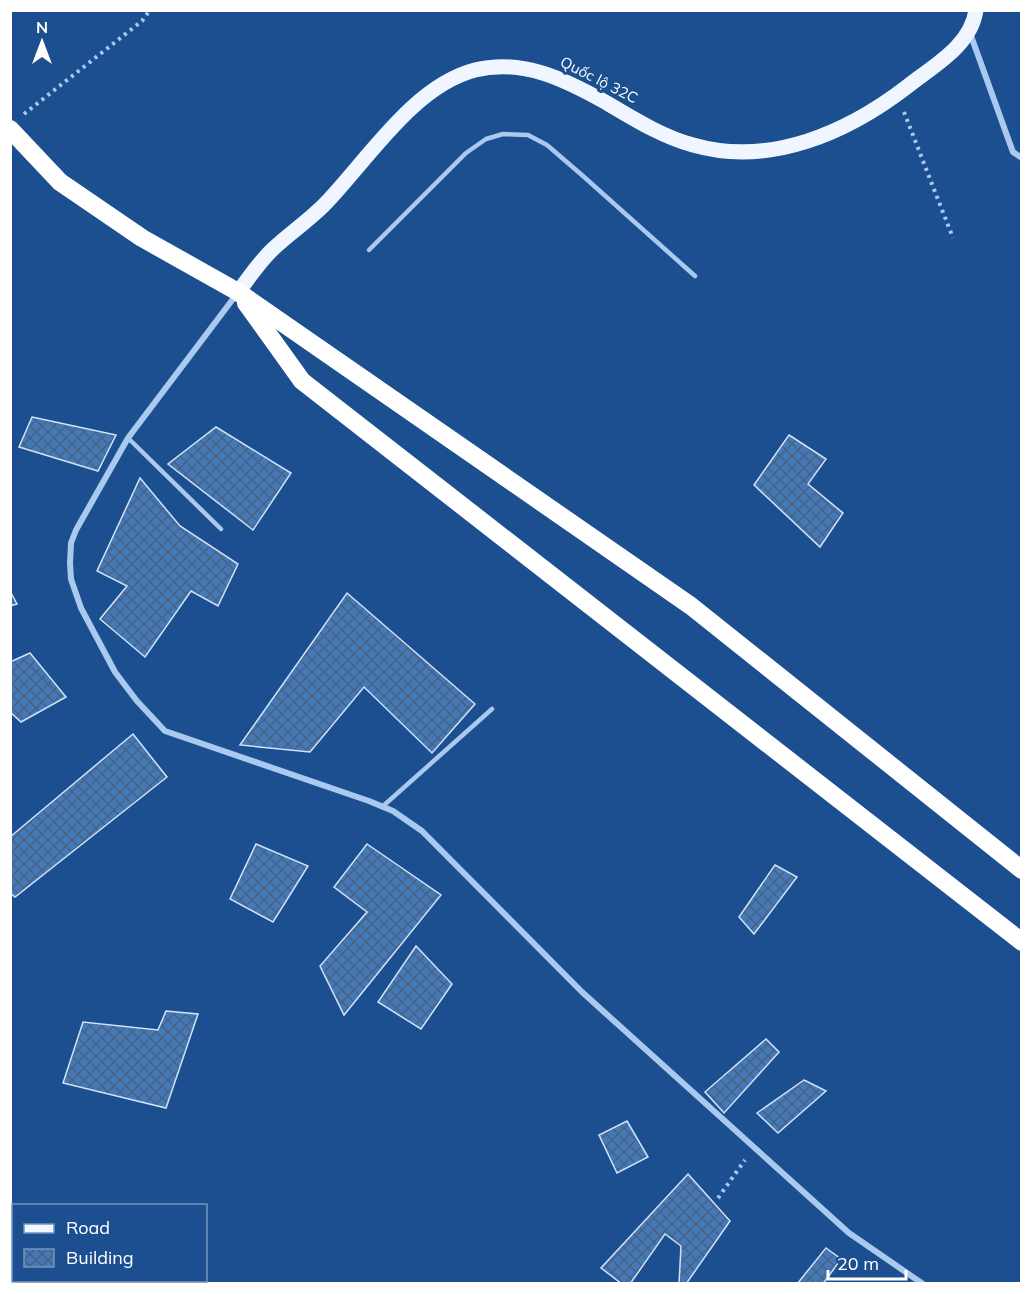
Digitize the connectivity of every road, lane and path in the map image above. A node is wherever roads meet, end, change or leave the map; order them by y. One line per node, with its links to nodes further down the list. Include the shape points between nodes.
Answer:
1 (150, 10): 5 (path, via 142,21)
2 (976, 10): 3 (main road, Quốc lộ 32C)
3 (969, 30): 4 (main road, Quốc lộ 32C, via 953,51); 6 (street, via 1013,152)
4 (898, 94): 7 (path); 10 (main road, Quốc lộ 32C, via 811,141 776,151 723,152 691,145 650,127 566,80 544,72 513,67 473,71 430,92 323,206 271,250)
5 (15, 124): 10 (highway, via 60,182 142,238)
6 (1022, 158)
7 (953, 238)
8 (369, 250): 9 (lane, via 466,153 486,139 503,134 528,135 547,145)
9 (695, 276)
10 (238, 292): 11 (street); 15 (highway, via 691,606); 16 (highway, via 302,381)
11 (128, 438): 12 (lane); 14 (street, via 76,530 70,563 81,608 116,672 165,731)
12 (221, 529)
13 (492, 709): 14 (lane)
14 (382, 807): 17 (street, via 422,831 448,854 582,992)
15 (1022, 870)
16 (1022, 942)
17 (754, 1147): 18 (path); 19 (street, via 849,1233)
18 (718, 1198)
19 (923, 1284)

